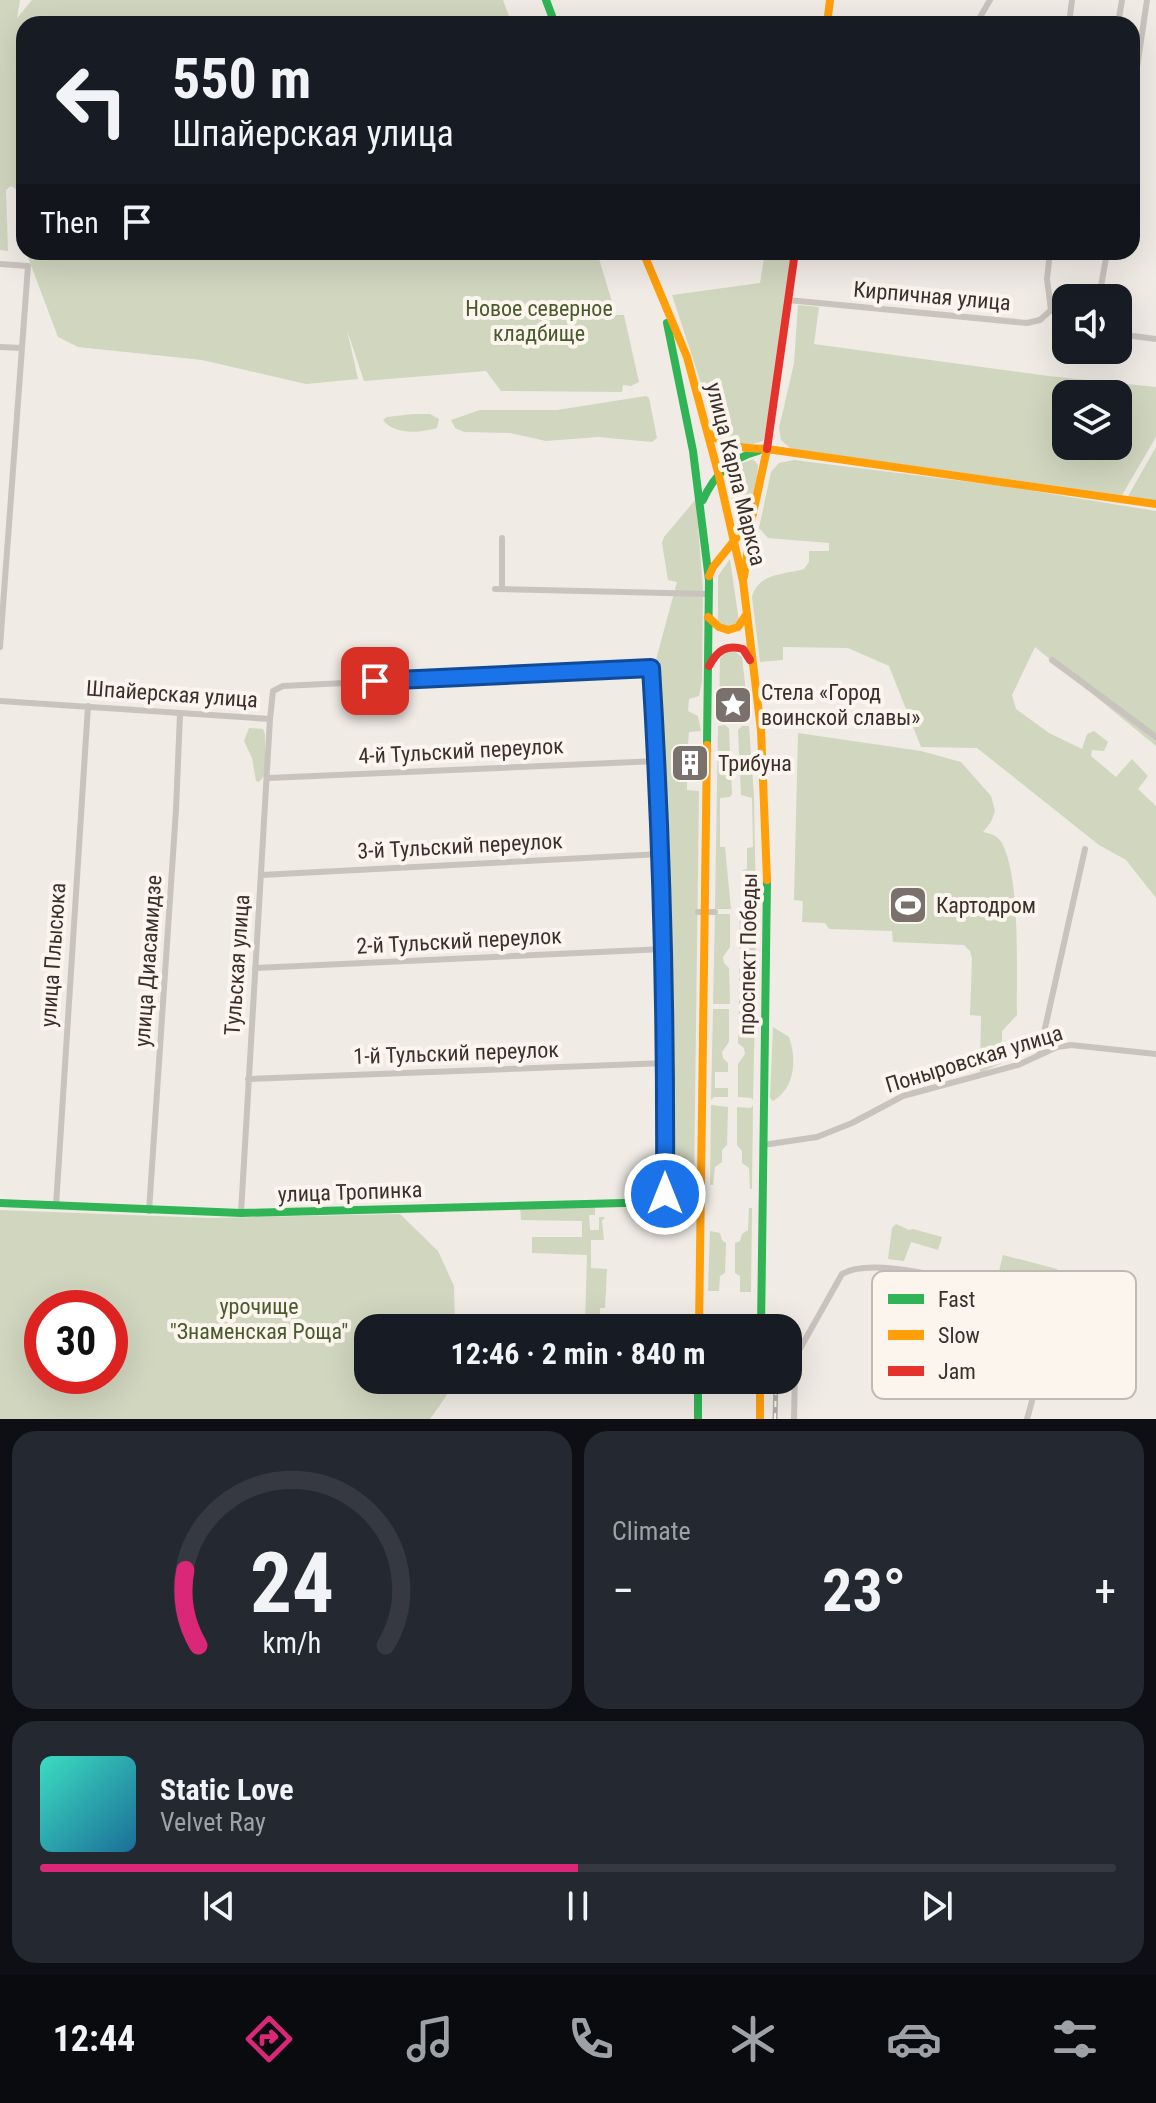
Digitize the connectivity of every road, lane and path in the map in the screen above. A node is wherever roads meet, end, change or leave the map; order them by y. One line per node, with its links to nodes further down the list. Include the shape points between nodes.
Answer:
1 (1147, 0): 2 (street)
2 (1140, 47)
3 (646, 260): 9 (main road, улица Карла Маркса)
4 (794, 260): 10 (main road, улица Карла Маркса)
5 (1049, 260): 11 (street)
6 (1106, 260): 8 (street)
7 (0, 264): 15 (street, via 28,266)
8 (1101, 284)
9 (660, 296): 16 (main road, улица Карла Маркса, via 687,357); 21 (main road, проспект Победы, via 683,385)
10 (788, 300): 11 (street, Кирпичная улица, via 1027,323); 17 (main road, улица Карла Маркса)
11 (1051, 310)
12 (1132, 336): 13 (street)
13 (1156, 339)
14 (0, 347): 15 (street)
15 (22, 348): 19 (street)
16 (708, 432): 17 (main road, via 724,445); 20 (main road, улица Карла Маркса)
17 (767, 449): 20 (main road, via 742,456); 22 (main road); 23 (main road, улица Карла Маркса)
18 (0, 467): 19 (street)
19 (12, 468): 31 (street)
20 (719, 476): 21 (main road); 25 (main road, улица Карла Маркса)
21 (702, 504): 26 (main road, проспект Победы)
22 (1156, 504)
23 (752, 518): 25 (main road); 27 (main road, улица Карла Маркса)
24 (502, 538): 28 (street, via 499,589)
25 (733, 543): 26 (main road); 27 (main road, улица Карла Маркса)
26 (709, 580): 28 (main road, проспект Победы)
27 (743, 581): 29 (main road, проспект Победы)
28 (708, 594): 30 (main road, проспект Победы)
29 (746, 615): 30 (main road, via 731,632); 33 (main road, проспект Победы)
30 (708, 617): 34 (main road, проспект Победы)
31 (0, 647)
32 (1052, 660): 39 (street)
33 (753, 667): 34 (main road, via 743,649 732,646 720,649); 51 (main road, проспект Победы, via 765,791)
34 (708, 670): 53 (main road, проспект Победы)
35 (0, 701): 36 (street, Шпайерская улица)
36 (88, 706): 37 (street, Шпайерская улица); 55 (street, улица Плысюка)
37 (180, 714): 38 (street, Шпайерская улица); 56 (street, улица Диасамидзе)
38 (270, 719): 40 (street, Шпайерская улица, via 273,691 283,686 651,668); 41 (street, Тульская улица)
39 (1156, 737)
40 (657, 761): 41 (street, 4-й Тульский переулок); 43 (street)
41 (268, 778): 44 (street, Тульская улица)
42 (1085, 849): 48 (street)
43 (661, 854): 44 (street, 3-й Тульский переулок); 45 (street)
44 (261, 875): 46 (street, Тульская улица)
45 (664, 949): 46 (street, 2-й Тульский переулок); 49 (street)
46 (255, 968): 50 (street, Тульская улица)
47 (1156, 1054): 48 (street, Поныровская улица, via 1071,1045)
48 (1039, 1055): 51 (street, Поныровская улица, via 903,1096 817,1137)
49 (666, 1063): 50 (street, 1-й Тульский переулок); 52 (street)
50 (248, 1079): 57 (street, Тульская улица)
51 (763, 1145): 60 (main road, проспект Победы)
52 (665, 1201): 53 (main road, улица Тропинка); 57 (main road, улица Тропинка)
53 (701, 1201): 59 (main road, проспект Победы)
54 (0, 1203): 55 (main road, улица Тропинка)
55 (56, 1206): 56 (main road, улица Тропинка)
56 (149, 1211): 57 (main road, улица Тропинка)
57 (241, 1213)
58 (911, 1271): 61 (street, via 856,1267 842,1274)
59 (701, 1314)
60 (760, 1314)
61 (802, 1346)
62 (699, 1394): 66 (main road)
63 (760, 1394): 67 (main road)
64 (795, 1394): 68 (street)
65 (1033, 1399): 69 (street)
66 (698, 1419)
67 (760, 1419)
68 (794, 1419)
69 (1027, 1419)

